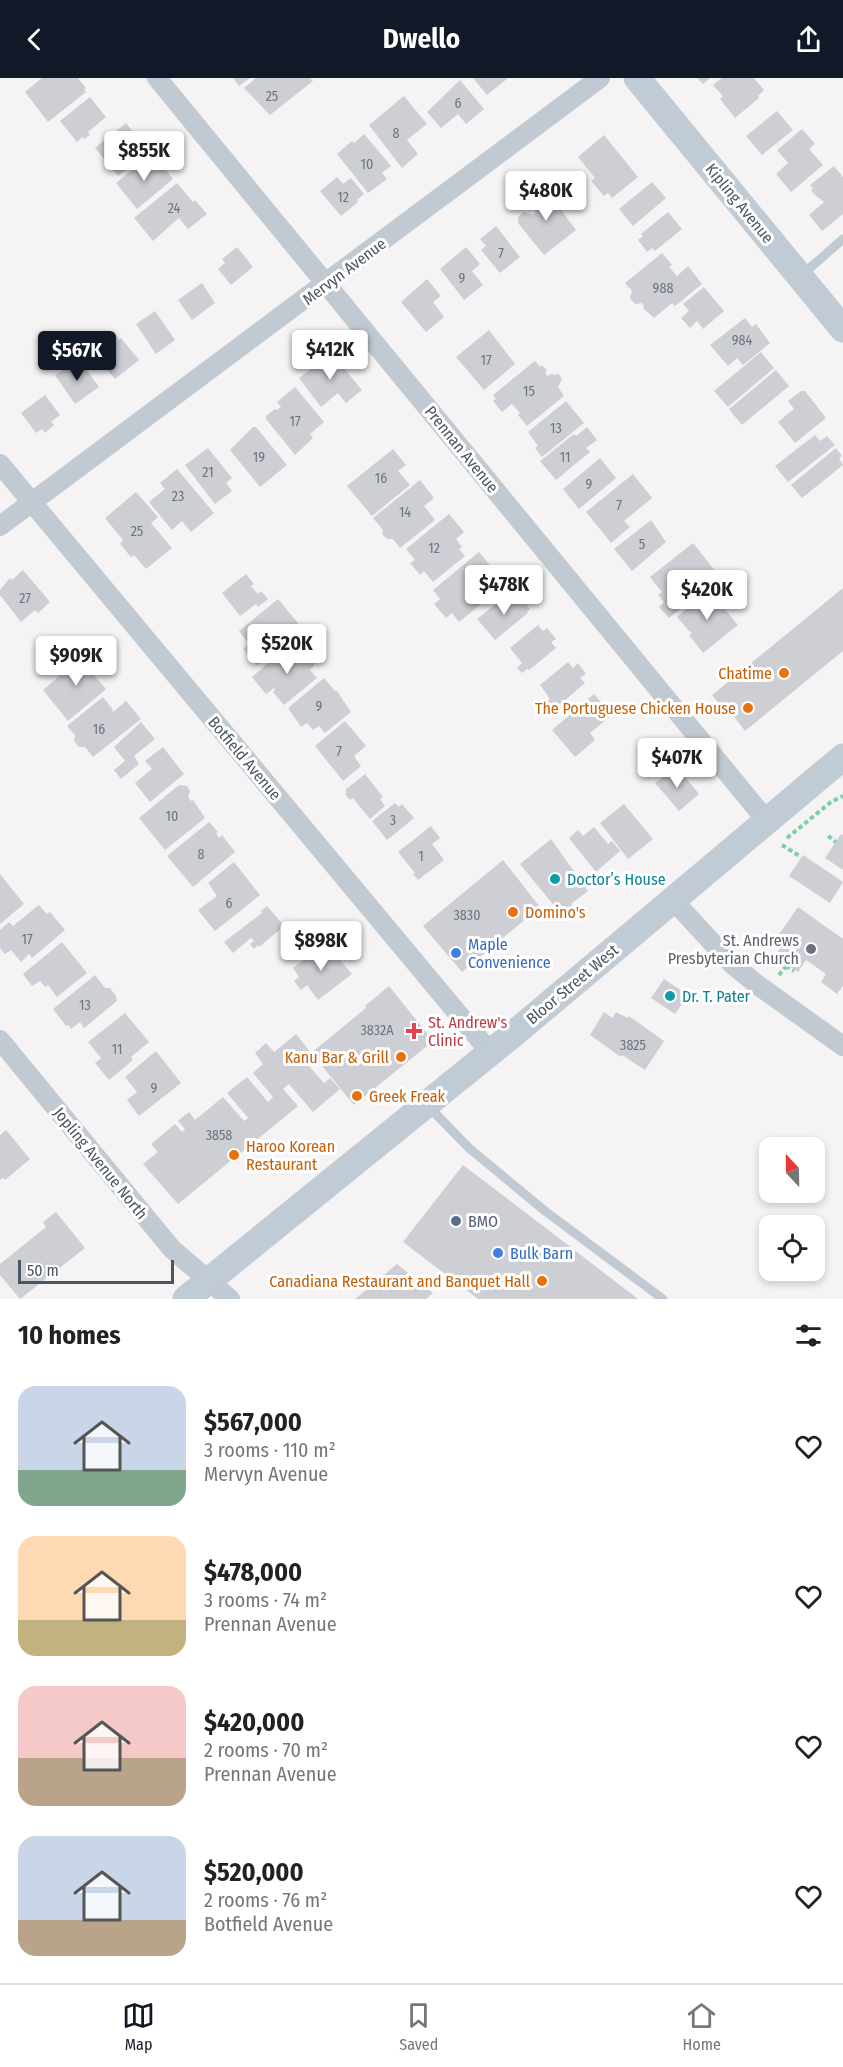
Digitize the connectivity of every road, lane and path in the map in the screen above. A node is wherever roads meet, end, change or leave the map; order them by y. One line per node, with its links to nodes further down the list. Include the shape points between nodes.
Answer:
1 (157, 78): 6 (street, Prennan Avenue)
2 (600, 78): 6 (street, Mervyn Avenue)
3 (637, 78): 5 (main road, Kipling Avenue)
4 (843, 239): 5 (lane)
5 (800, 276): 7 (main road, Kipling Avenue)
6 (327, 284): 9 (street, Mervyn Avenue); 12 (street, Prennan Avenue)
7 (843, 328)
8 (0, 464): 9 (street, Botfield Avenue)
9 (32, 503): 10 (street, Mervyn Avenue); 22 (street, Botfield Avenue)
10 (0, 526)
11 (843, 756): 12 (main road, Bloor Street West)
12 (766, 820): 17 (main road, Bloor Street West)
13 (828, 836): 14 (path)
14 (836, 842)
15 (782, 845): 16 (path)
16 (801, 857)
17 (672, 899): 21 (street, via 732,964); 22 (main road, Bloor Street West)
18 (794, 971): 19 (path, via 786,965)
19 (779, 975)
20 (0, 1040): 24 (street, Jopling Avenue North, via 172,1249)
21 (843, 1046)
22 (490, 1052): 23 (main road, Bloor Street West)
23 (426, 1104): 24 (main road, Bloor Street West); 27 (lane, via 468,1148)
24 (207, 1281): 25 (main road, Bloor Street West); 26 (street, Jopling Avenue North)
25 (186, 1299)
26 (230, 1299)
27 (663, 1299)

